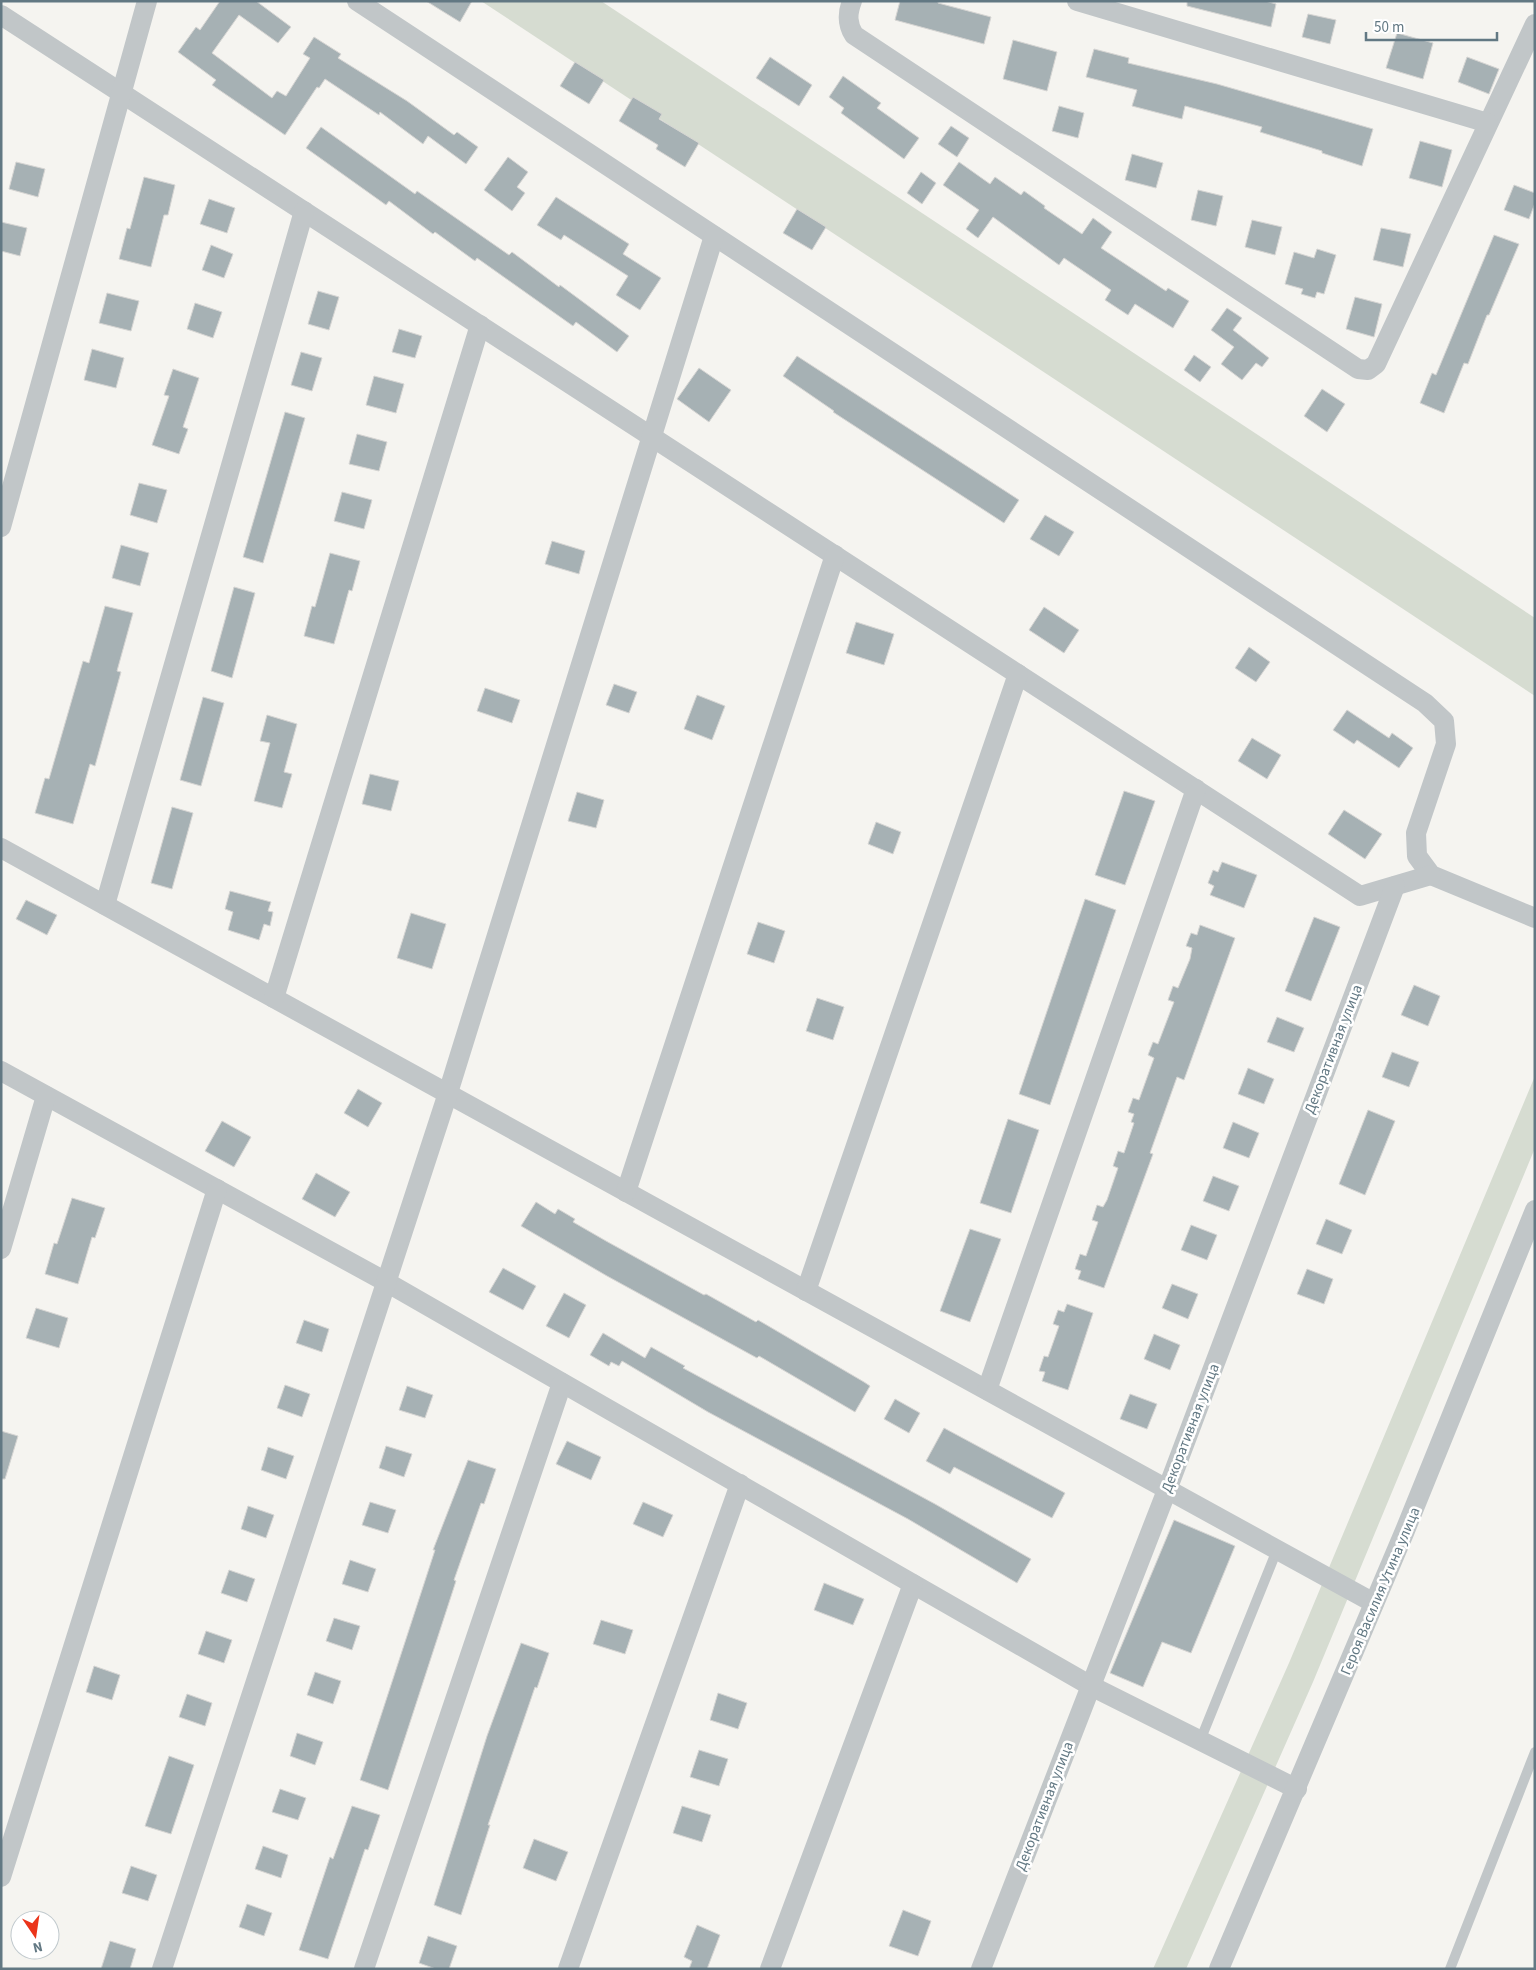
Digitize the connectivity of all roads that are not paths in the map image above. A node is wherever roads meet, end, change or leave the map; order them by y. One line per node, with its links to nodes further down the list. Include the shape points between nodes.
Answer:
1 (147, 1): 7 (street)
2 (357, 1): 10 (street)
3 (852, 1): 8 (street, via 848,26 854,35 1358,369 1368,370 1376,364)
4 (1077, 1): 8 (street)
5 (1, 15): 7 (street)
6 (1535, 24): 8 (street)
7 (122, 93): 9 (street); 13 (street)
8 (1488, 123)
9 (304, 211): 11 (street); 20 (street)
10 (714, 236): 12 (street); 18 (street, via 1425,703 1444,721 1446,744 1416,833 1417,856)
11 (480, 325): 12 (street); 22 (street)
12 (652, 436): 14 (street); 24 (street)
13 (1, 527)
14 (835, 555): 15 (street); 27 (street)
15 (1018, 674): 16 (street); 31 (street)
16 (1196, 789): 19 (street, via 1360,896); 33 (street)
17 (1, 848): 20 (street)
18 (1431, 875): 19 (street); 21 (street)
19 (1395, 886): 35 (street, Декоративная улица)
20 (105, 905): 22 (street)
21 (1535, 918)
22 (274, 998): 24 (street)
23 (1, 1071): 25 (street)
24 (448, 1093): 27 (street); 30 (street)
25 (46, 1096): 26 (street); 29 (street)
26 (216, 1189): 30 (street); 43 (street)
27 (626, 1192): 31 (street)
28 (1535, 1210): 38 (street, Героя Василия Утина улица)
29 (1, 1249)
30 (386, 1282): 32 (street); 44 (street)
31 (806, 1291): 33 (street)
32 (562, 1383): 34 (street); 45 (street)
33 (987, 1390): 35 (street)
34 (740, 1484): 37 (street); 46 (street)
35 (1167, 1490): 36 (street); 39 (street, Декоративная улица)
36 (1277, 1550): 38 (street); 40 (lane)
37 (913, 1584): 39 (street); 47 (street)
38 (1374, 1604): 42 (street, Героя Василия Утина улица)
39 (1091, 1686): 40 (street); 48 (street, Декоративная улица)
40 (1200, 1741): 42 (street)
41 (1535, 1752): 50 (lane)
42 (1297, 1789): 49 (street, Героя Василия Утина улица)
43 (1, 1877)
44 (162, 1969)
45 (364, 1969)
46 (568, 1969)
47 (770, 1969)
48 (981, 1969)
49 (1219, 1969)
50 (1450, 1969)

